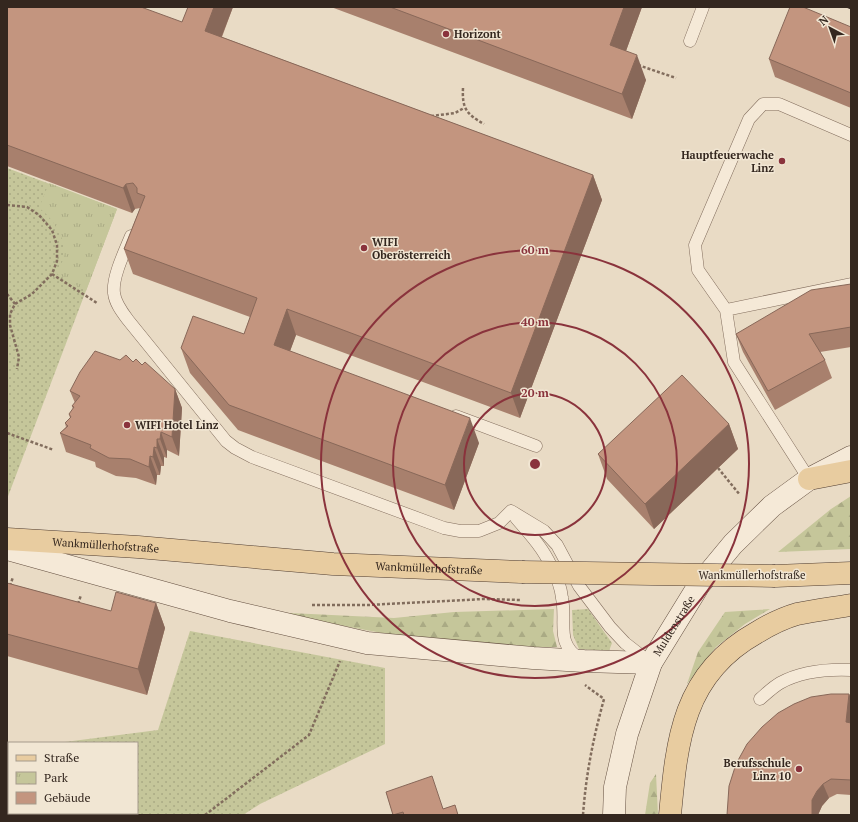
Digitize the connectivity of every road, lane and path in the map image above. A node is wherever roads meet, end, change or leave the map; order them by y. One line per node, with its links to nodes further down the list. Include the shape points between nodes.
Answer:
1 (703, 7): 2 (lane)
2 (690, 41)
3 (636, 64): 4 (path)
4 (676, 78)
5 (463, 88): 6 (path)
6 (464, 108): 7 (path, via 455,113); 8 (path)
7 (426, 119)
8 (484, 124)
9 (851, 135): 17 (lane, via 779,104 763,104 749,119 695,245 698,270)
10 (7, 206): 12 (path, via 27,207 52,230 58,245 58,260)
11 (136, 222): 28 (lane, via 116,273 114,292 118,305 235,448 252,457 444,528 479,531 499,523)
12 (52, 274): 15 (path, via 32,294); 16 (path)
13 (851, 284): 17 (lane)
14 (7, 294): 15 (path)
15 (15, 304): 18 (path, via 10,314 10,325 19,357)
16 (103, 307)
17 (726, 310): 26 (lane, via 734,362)
18 (18, 369)
19 (444, 412): 21 (lane)
20 (7, 433): 22 (path)
21 (536, 446)
22 (54, 450)
23 (851, 457): 26 (main road, Muldenstraße)
24 (718, 468): 27 (path)
25 (851, 471): 26 (main road)
26 (808, 479): 41 (main road, Muldenstraße, via 772,506 733,544 699,585)
27 (740, 495)
28 (511, 511): 40 (lane, via 551,565 562,596 563,637 572,654); 41 (lane, via 544,531 557,545 579,586 610,627 625,643)
29 (7, 539): 31 (main road, Wankmüllerhofstraße, bridge, via 138,546 333,564 522,572 775,576)
30 (7, 549): 40 (main road, Wankmüllerhofstraße, via 230,611 367,644)
31 (851, 573)
32 (13, 577): 33 (path)
33 (9, 590)
34 (81, 595): 38 (path)
35 (520, 600): 36 (path)
36 (307, 605)
37 (851, 605): 48 (main road, via 797,614 770,625 742,641 718,661 698,689 684,720 676,755)
38 (77, 609)
39 (342, 655): 45 (path, via 309,735)
40 (584, 661): 41 (main road, Wankmüllerhofstraße)
41 (651, 663): 47 (main road, Muldenstraße, via 627,734 615,787)
42 (851, 670): 44 (lane, via 834,669 799,674 779,684)
43 (604, 699): 46 (path, via 587,768)
44 (760, 699)
45 (204, 815)
46 (583, 815)
47 (614, 815)
48 (670, 815)

